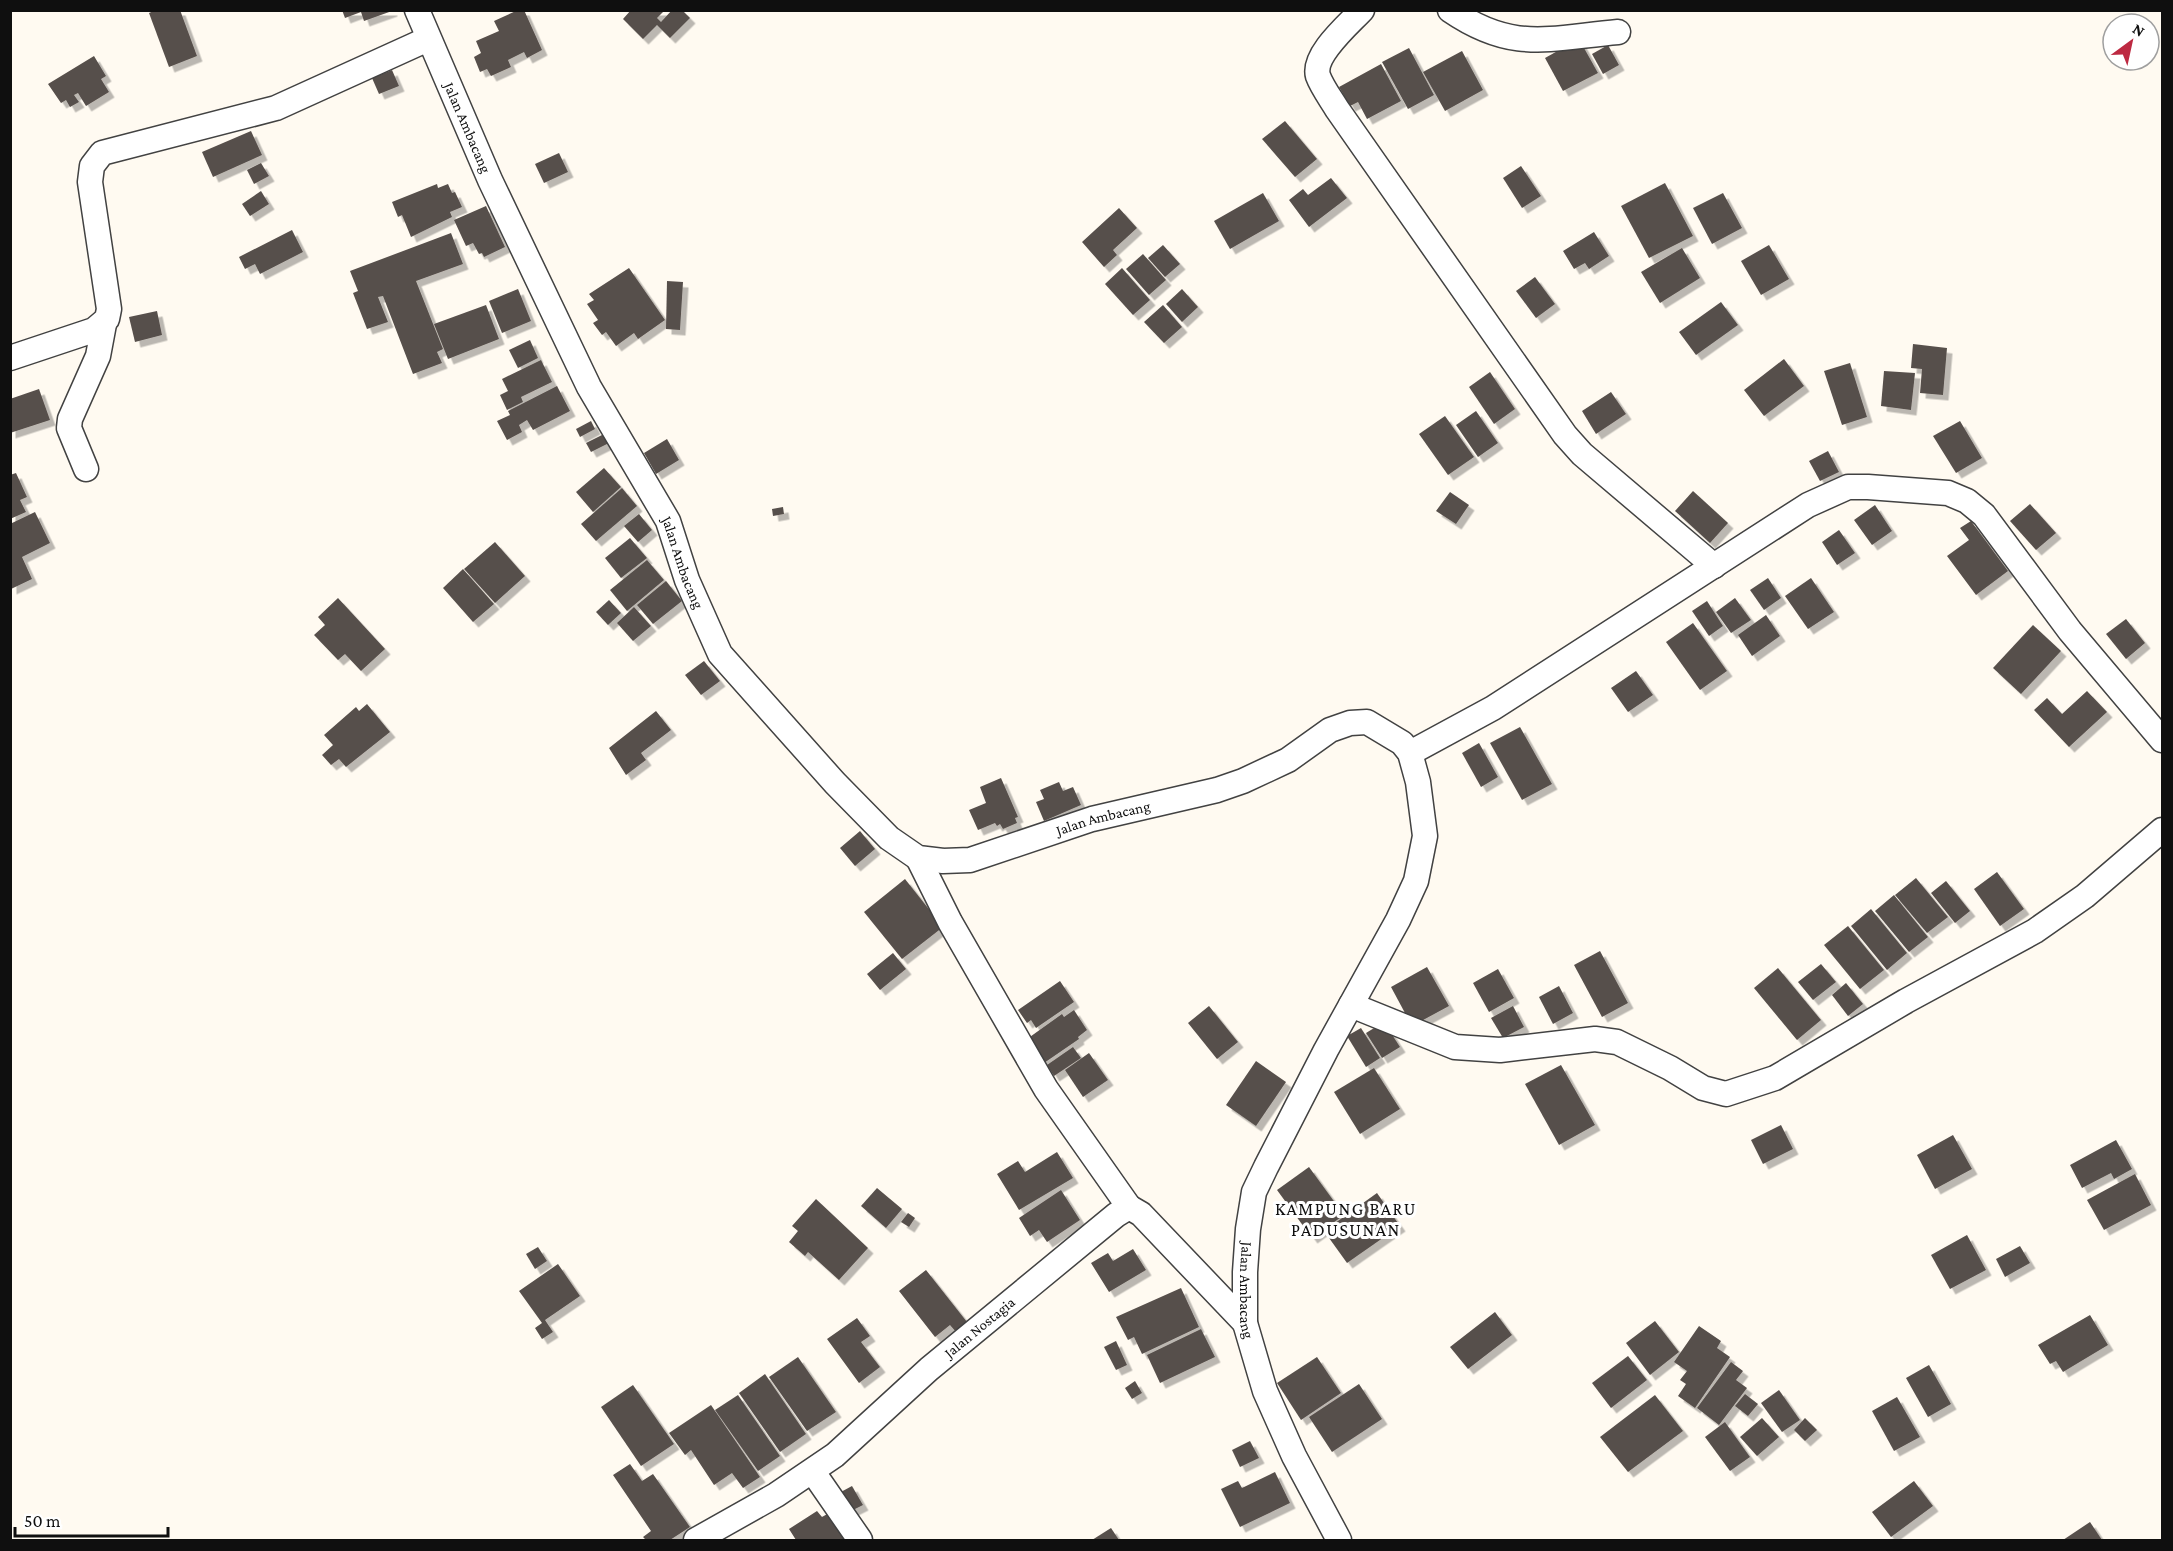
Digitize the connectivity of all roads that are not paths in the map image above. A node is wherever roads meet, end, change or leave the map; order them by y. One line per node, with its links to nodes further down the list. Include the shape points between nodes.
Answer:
1 (417, 10): 5 (street, Jalan Ambacang)
2 (1362, 10): 9 (street, via 1318,63 1318,75 1337,109 1564,435)
3 (1450, 10): 4 (street, via 1484,31 1523,41)
4 (1618, 32)
5 (428, 39): 6 (street, via 276,108 102,153 96,158 90,182 109,309); 13 (street, Jalan Ambacang, via 489,180 589,387 668,521 687,580 720,654 835,783 889,838)
6 (104, 324): 7 (street); 8 (street, via 98,356 70,419 69,428)
7 (10, 358)
8 (86, 469)
9 (1714, 566): 10 (street, via 1808,505 1848,488 1948,494 1967,501 1984,515 2070,631); 11 (street, via 1493,708)
10 (2163, 740)
11 (1410, 753): 13 (street, Jalan Ambacang, via 1367,722 1350,723 1330,730 1288,760 1217,790 1092,819 970,860); 14 (street, Jalan Ambacang, via 1424,815 1422,857 1398,920)
12 (2163, 830): 14 (street, via 2085,896 2034,931 1775,1078 1726,1094 1703,1088 1617,1042 1596,1039 1500,1050 1455,1047)
13 (918, 858): 15 (street, via 950,922 1046,1089)
14 (1351, 1005): 16 (street, Jalan Ambacang, via 1254,1192 1245,1272)
15 (1129, 1207): 16 (street, via 1141,1214); 17 (street, Jalan Nostagia, via 938,1362)
16 (1245, 1323): 20 (street, Jalan Ambacang, via 1265,1391)
17 (813, 1472): 18 (street, Jalan Nostagia); 19 (street)
18 (696, 1540)
19 (860, 1540)
20 (1339, 1540)

